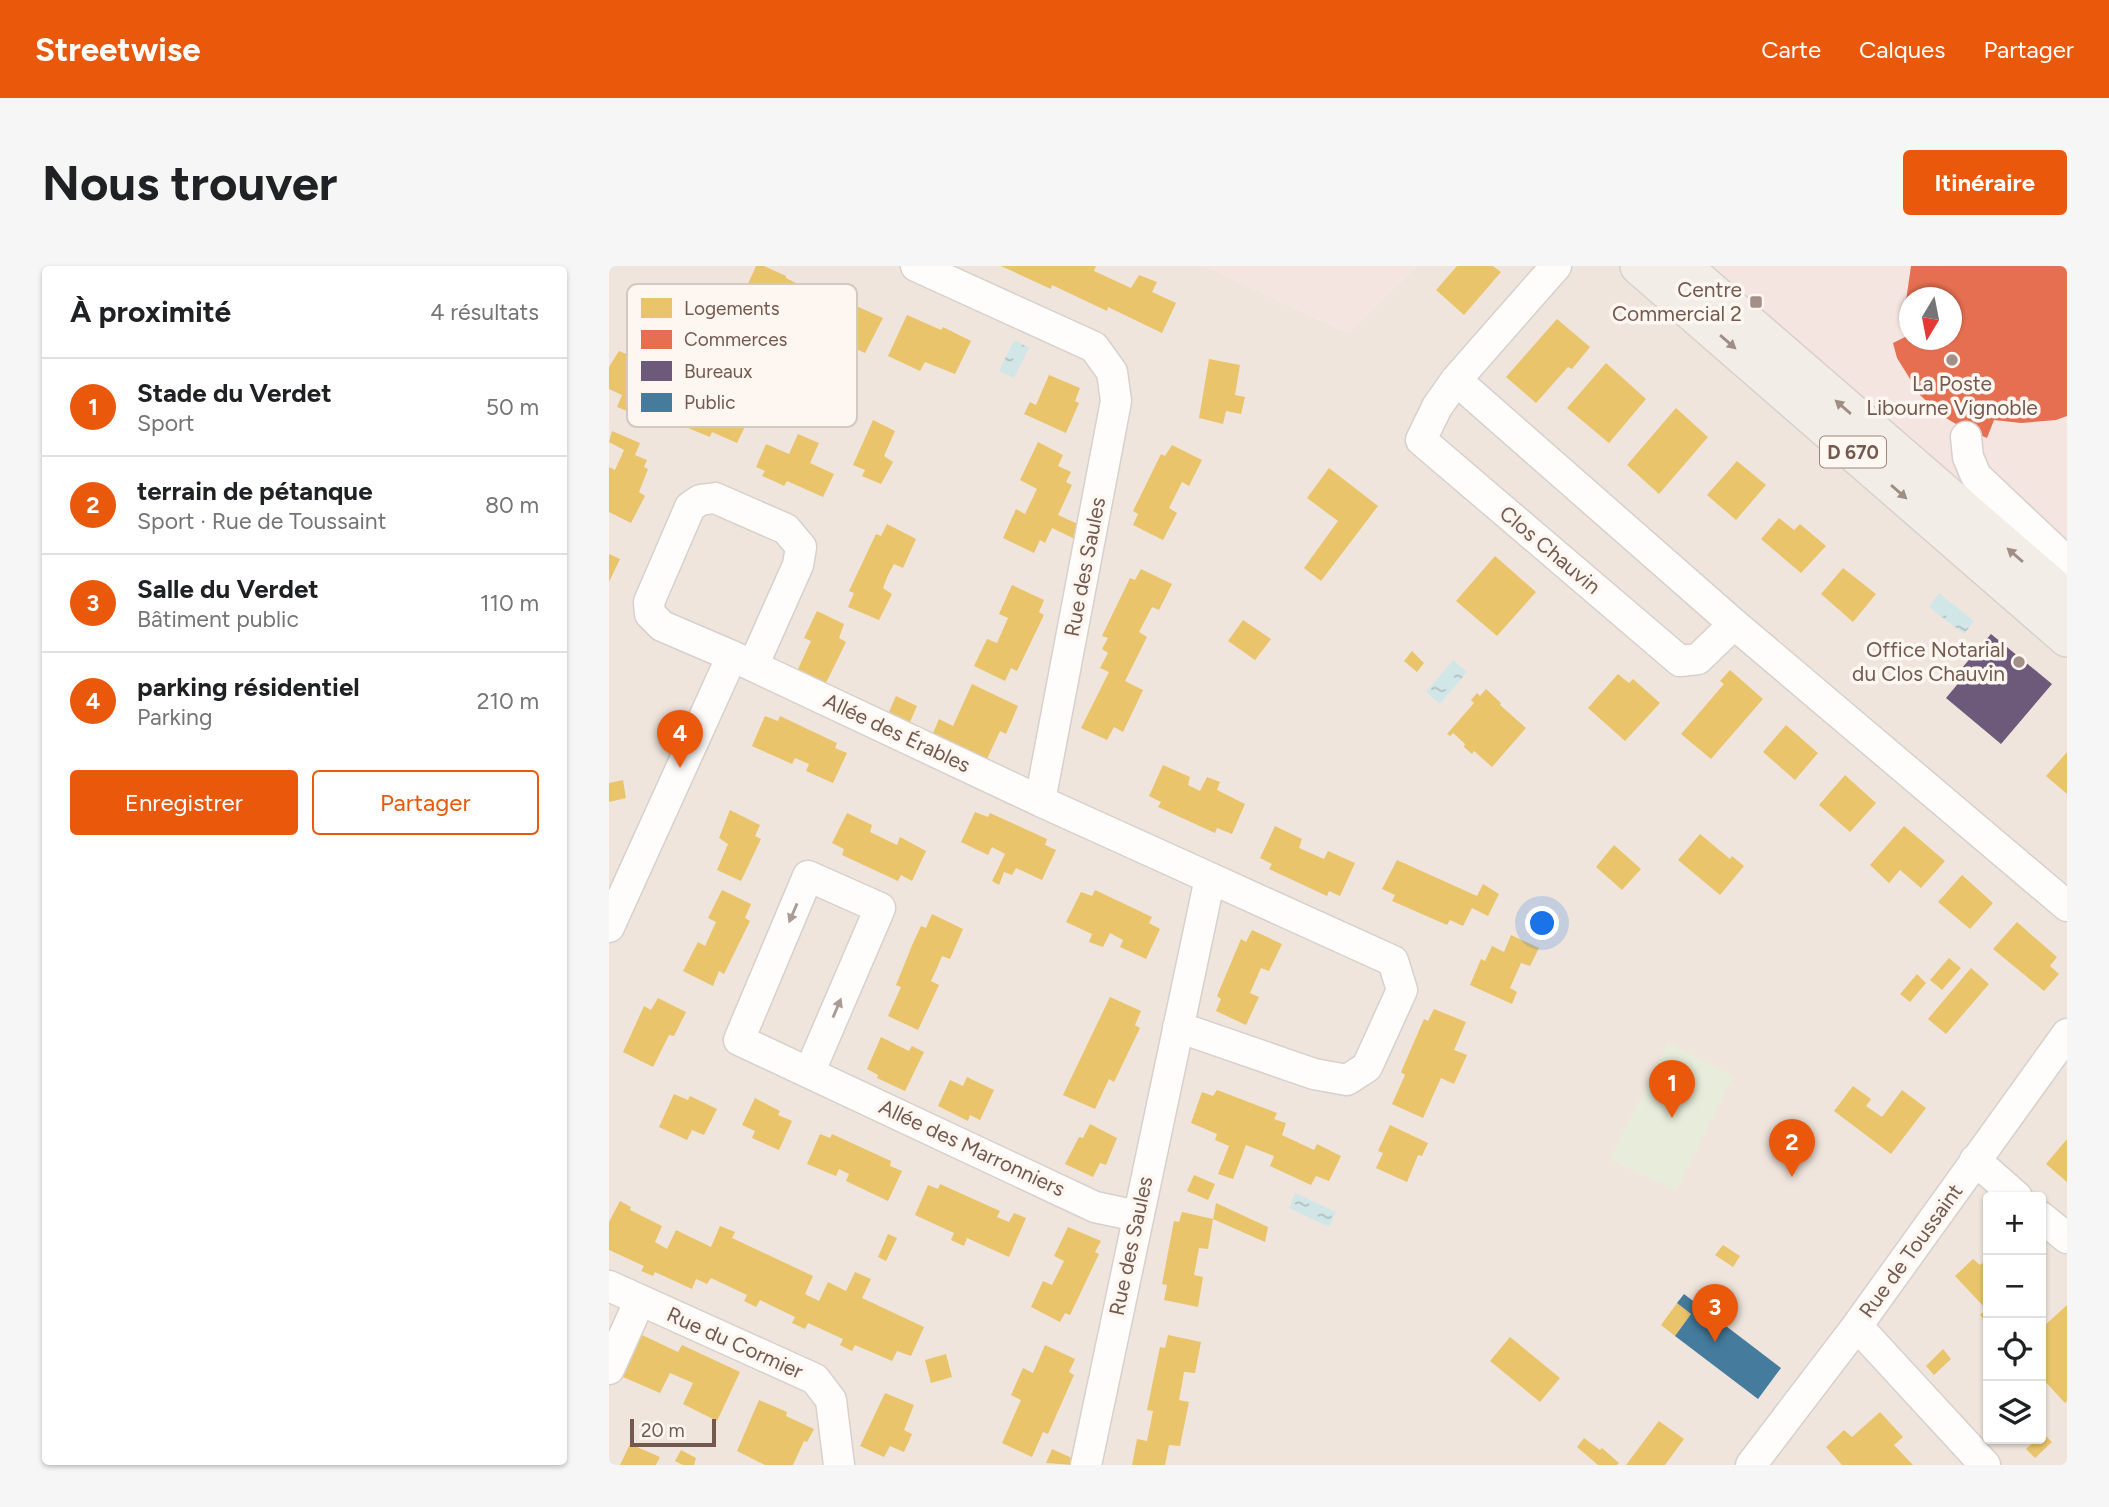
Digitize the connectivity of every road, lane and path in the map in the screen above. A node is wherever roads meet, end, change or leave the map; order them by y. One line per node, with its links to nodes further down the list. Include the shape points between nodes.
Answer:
1 (916, 266): 12 (street, Rue des Saules, via 1094,347 1112,372 1116,401)
2 (1556, 266): 5 (street, Clos Chauvin)
3 (1639, 266): 10 (main road, D 670, one-way to 10)
4 (1682, 266): 8 (main road, D 670, one-way to 4)
5 (1457, 380): 9 (street); 9 (street, Clos Chauvin, via 1421,440 1681,660 1698,659)
6 (1966, 437): 7 (street, via 1976,477)
7 (2067, 562)
8 (2067, 599)
9 (1734, 624): 14 (street)
10 (2067, 638)
11 (743, 661): 11 (street, Allée des Érables, via 662,626 650,614 649,602 690,507 700,500 715,498 786,529 800,547 798,565); 12 (street, Allée des Érables); 15 (street)
12 (1041, 801): 13 (street)
13 (1210, 878): 16 (street, Rue des Saules); 16 (street, via 1393,961 1402,990 1367,1067 1347,1080)
14 (2067, 906)
15 (609, 927)
16 (1178, 1027): 21 (street, Rue des Saules)
17 (2067, 1034): 19 (street, Rue de Toussaint)
18 (810, 1071): 18 (street, Allée des Marronniers, one-way to 18, via 880,908 809,876 739,1040); 21 (street, Allée des Marronniers, via 1095,1207)
19 (1975, 1160): 20 (street); 26 (street, Rue de Toussaint)
20 (2011, 1192)
21 (1137, 1216): 29 (street, Rue des Saules)
22 (2046, 1221): 23 (street)
23 (2067, 1238)
24 (609, 1286): 25 (street, Rue du Cormier)
25 (640, 1300): 27 (street); 28 (street, Rue du Cormier, via 815,1379 831,1401)
26 (1857, 1326): 30 (street, Rue de Toussaint); 31 (street)
27 (609, 1369)
28 (839, 1465)
29 (1086, 1465)
30 (1751, 1465)
31 (1985, 1465)

